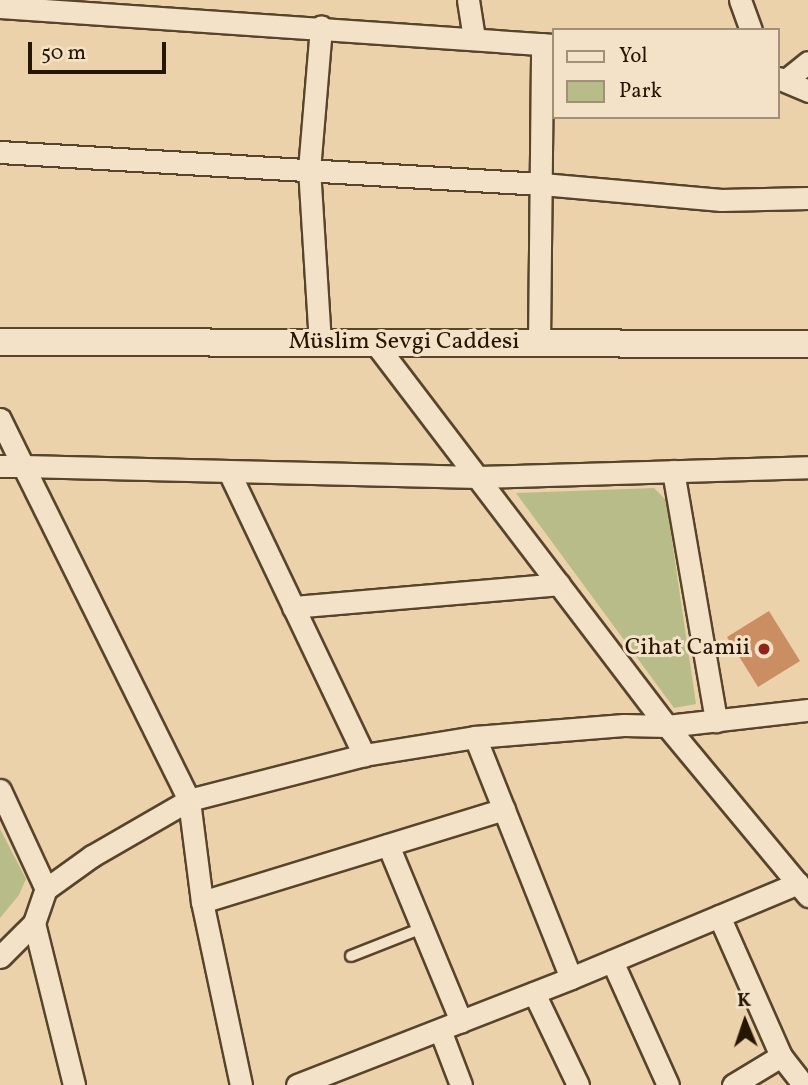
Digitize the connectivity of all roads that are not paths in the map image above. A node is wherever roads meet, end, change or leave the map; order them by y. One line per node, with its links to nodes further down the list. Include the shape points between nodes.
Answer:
1 (468, 0): 6 (street)
2 (740, 0): 5 (street)
3 (0, 8): 4 (street)
4 (321, 27): 6 (street); 12 (street)
5 (750, 28)
6 (474, 38): 7 (street)
7 (548, 44): 13 (street)
8 (808, 62): 9 (street)
9 (782, 79): 10 (street)
10 (808, 91)
11 (0, 152): 12 (street)
12 (309, 170): 13 (street); 16 (street)
13 (542, 184): 14 (street, via 721,200); 18 (street)
14 (808, 198)
15 (0, 342): 16 (street, Müslim Sevgi Caddesi)
16 (320, 343): 17 (street, Müslim Sevgi Caddesi)
17 (375, 343): 18 (street, Müslim Sevgi Caddesi); 26 (street)
18 (539, 344): 19 (street, Müslim Sevgi Caddesi)
19 (808, 344)
20 (0, 419): 22 (street)
21 (0, 466): 22 (street)
22 (23, 466): 25 (street); 35 (street)
23 (808, 467): 24 (street)
24 (673, 471): 26 (street); 30 (street)
25 (229, 472): 26 (street); 28 (street)
26 (478, 477): 27 (street)
27 (559, 584): 28 (street); 31 (street)
28 (293, 607): 33 (street)
29 (808, 710): 30 (street)
30 (716, 721): 31 (street)
31 (667, 726): 32 (street); 38 (street)
32 (475, 737): 33 (street); 36 (street)
33 (363, 755): 35 (street)
34 (0, 790): 39 (street)
35 (189, 800): 39 (street, via 92,856); 40 (street)
36 (504, 809): 37 (street); 47 (street)
37 (388, 845): 40 (street); 43 (street)
38 (803, 889): 41 (street)
39 (46, 890): 42 (street)
40 (202, 902): 53 (street)
41 (719, 916): 46 (street); 51 (street)
42 (34, 923): 45 (street); 52 (street)
43 (422, 928): 44 (lane); 49 (street)
44 (351, 956)
45 (0, 957)
46 (612, 961): 47 (street); 57 (street)
47 (571, 978): 48 (street)
48 (534, 993): 49 (street); 56 (street)
49 (461, 1021): 50 (street)
50 (440, 1030): 54 (street); 55 (street)
51 (781, 1056): 58 (street); 59 (street)
52 (74, 1085)
53 (241, 1085)
54 (297, 1085)
55 (461, 1085)
56 (578, 1085)
57 (668, 1085)
58 (733, 1085)
59 (804, 1085)

